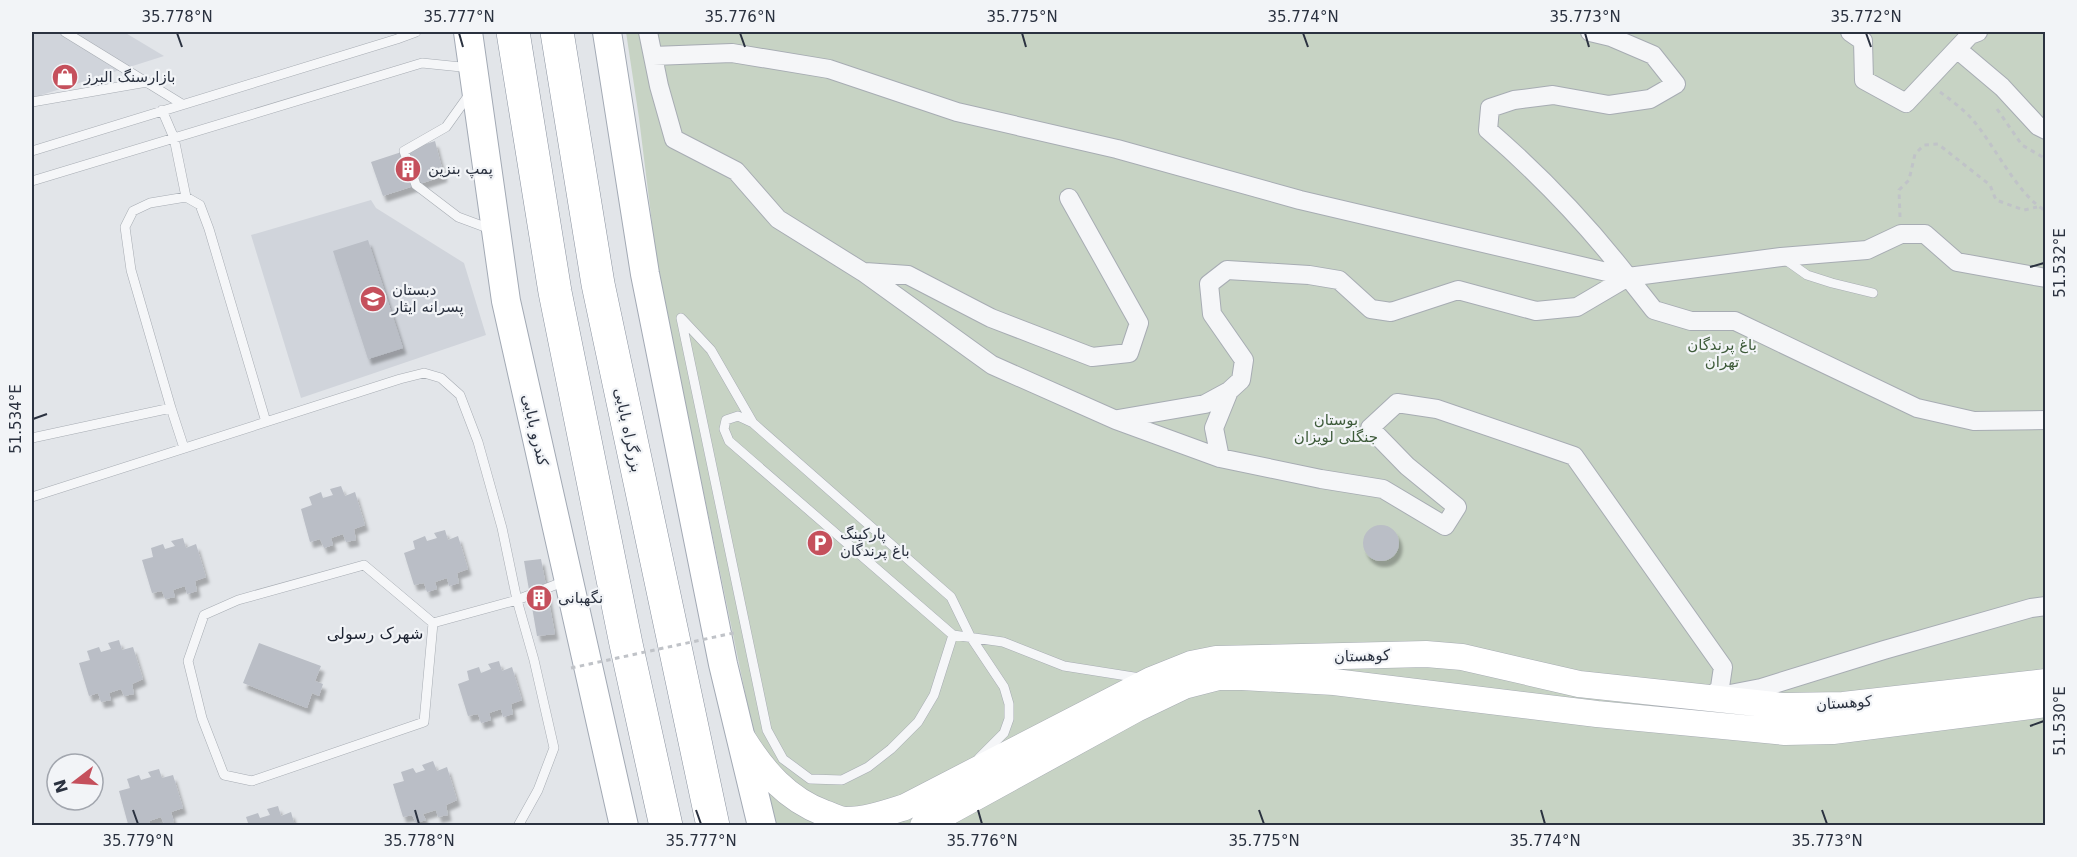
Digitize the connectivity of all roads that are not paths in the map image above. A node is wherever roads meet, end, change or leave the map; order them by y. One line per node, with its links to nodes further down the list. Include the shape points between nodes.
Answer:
1 (65, 32): 14 (lane)
2 (416, 32): 16 (lane)
3 (468, 32): 13 (main road, کندرو بابایی)
4 (513, 32): 57 (highway, via 555,292)
5 (557, 32): 58 (highway, بزرگراه بابایی, via 598,284)
6 (607, 32): 52 (main road, via 645,274 723,664)
7 (648, 32): 12 (street)
8 (1590, 32): 27 (street, via 1653,54 1676,84 1650,99 1609,105 1553,95 1514,100 1490,108 1488,130 1565,202)
9 (1850, 32): 11 (street, via 1863,41 1864,80 1906,103)
10 (1978, 32): 11 (street)
11 (1957, 49): 18 (street)
12 (653, 56): 26 (street, via 674,139 736,171 778,219); 27 (street, via 732,53 829,69 957,112 1117,149 1300,200)
13 (474, 77): 19 (lane, via 422,63); 24 (main road, کندرو بابایی); 24 (lane, via 446,127 404,151 416,185 458,217)
14 (147, 82): 15 (lane); 16 (lane)
15 (32, 102)
16 (182, 104): 17 (lane)
17 (162, 110): 19 (lane); 20 (lane)
18 (2046, 130)
19 (174, 138): 21 (lane); 22 (lane)
20 (32, 151)
21 (32, 181)
22 (186, 197): 31 (lane, via 150,203 133,212 125,227 131,270); 34 (lane, via 200,205 210,229)
23 (1069, 198): 26 (street, via 1138,323 1129,353 1092,357 991,318 908,275)
24 (496, 232): 40 (main road, کندرو بابایی, via 506,302)
25 (1781, 257): 27 (street); 28 (street, via 1867,250 1901,234 1925,234 1957,262); 29 (lane, via 1808,274)
26 (864, 272): 32 (street, via 992,365)
27 (1628, 277): 30 (street, via 1577,307 1536,312 1458,290 1391,312 1371,309 1339,280 1309,274 1227,270 1209,284 1212,314 1244,360 1241,380); 33 (street, via 1654,310 1691,321 1735,321 1917,408 1974,421)
28 (2046, 278)
29 (1873, 293)
30 (1229, 391): 32 (street, via 1205,404); 38 (street, via 1214,428)
31 (171, 408): 36 (lane); 37 (lane)
32 (1116, 420): 38 (street)
33 (2046, 420)
34 (266, 422): 37 (lane); 41 (lane, via 424,373 441,378 460,395 478,442)
35 (753, 423): 44 (lane, via 738,416 726,420 724,429 729,441); 44 (lane, via 711,350 681,318 767,730 783,759 810,779 842,780 868,767 918,722 934,695); 45 (lane, via 951,597)
36 (32, 438)
37 (184, 448): 39 (lane)
38 (1220, 458): 50 (street, via 1383,489 1445,526 1456,507 1370,428 1397,403 1437,409 1574,456 1723,667 1720,687)
39 (32, 497)
40 (568, 579): 41 (lane); 56 (main road, کندرو بابایی)
41 (517, 600): 43 (lane); 55 (lane, via 554,748 538,790)
42 (2046, 606): 50 (street)
43 (433, 623): 43 (lane, via 364,565 238,600 204,615 188,661 202,718 224,775 252,781 424,722)
44 (953, 635): 45 (lane)
45 (970, 636): 47 (lane, via 1003,642 1064,666); 53 (lane, via 1004,687 1008,719 1004,733)
46 (1462, 657): 47 (main road, کوهستان, via 1426,654 1216,659); 49 (main road); 50 (main road, کوهستان, via 1579,684)
47 (1151, 680): 53 (main road, کوهستان)
48 (2046, 682): 50 (main road, کوهستان, via 1843,705 1783,706)
49 (1461, 697): 51 (main road, کوهستان, via 1785,732 1833,731); 60 (main road, کوهستان, via 1335,682 1218,677 1184,686 1146,704)
50 (1711, 699)
51 (2046, 704)
52 (742, 738): 54 (main road, کوهستان, via 784,790); 59 (main road)
53 (948, 785): 54 (main road, کوهستان, via 905,807)
54 (836, 823)
55 (518, 825)
56 (624, 825)
57 (666, 825)
58 (713, 825)
59 (762, 825)
60 (923, 825)

